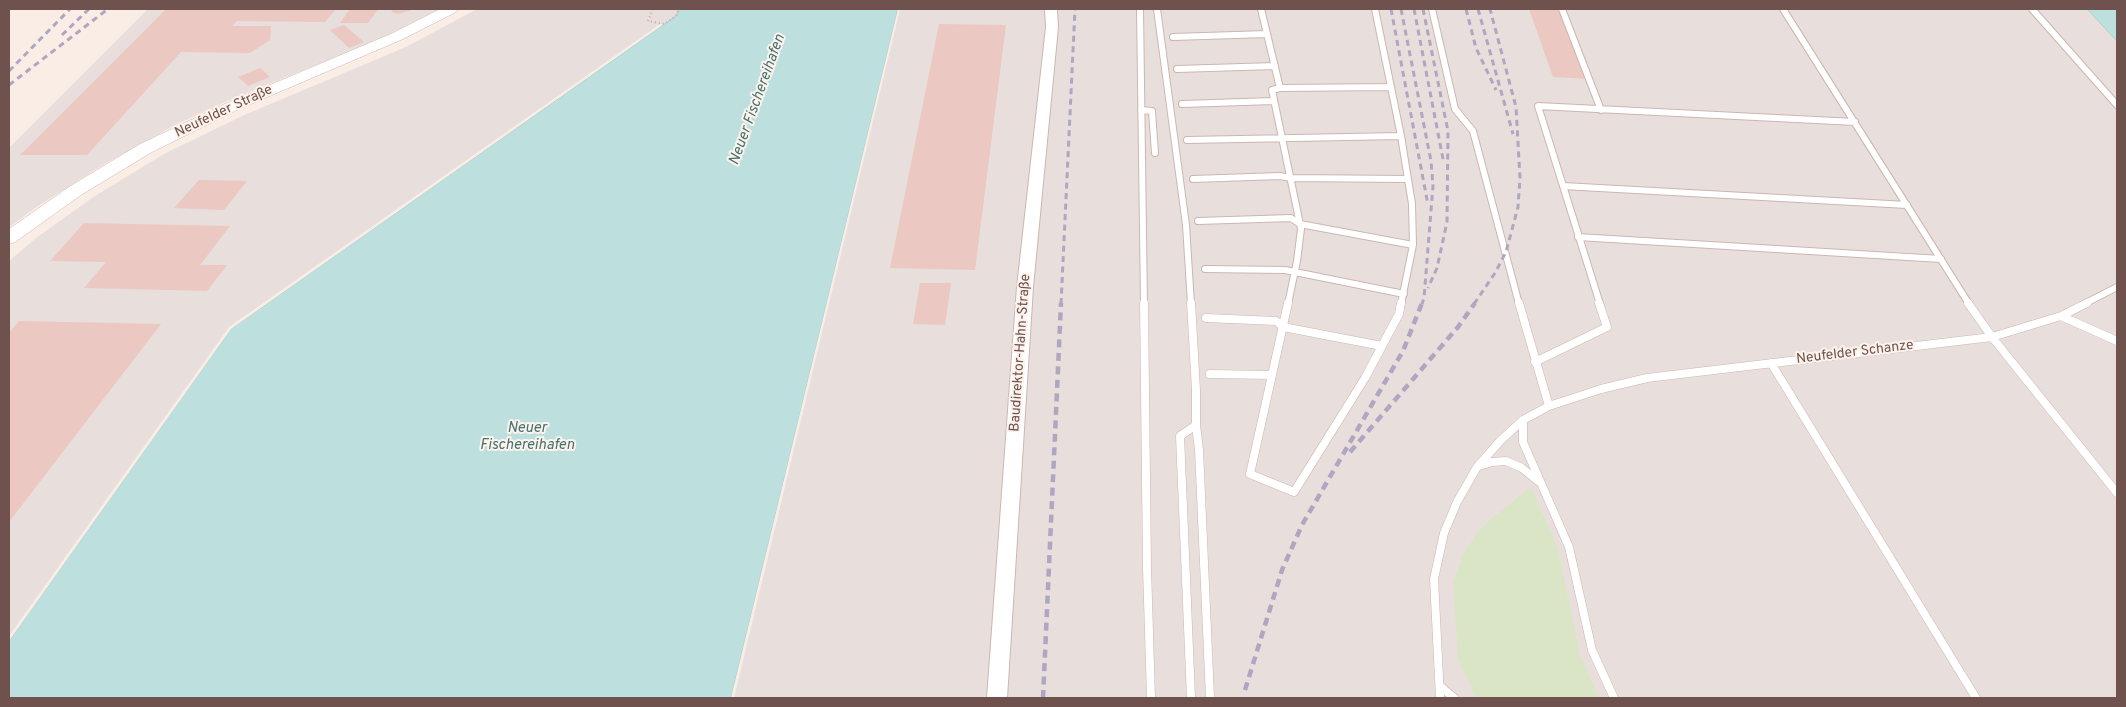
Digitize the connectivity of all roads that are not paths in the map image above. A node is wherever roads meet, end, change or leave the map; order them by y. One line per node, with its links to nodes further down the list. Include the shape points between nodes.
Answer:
1 (451, 9): 35 (street, Neufelder Straße, via 398,36 231,107 146,148 75,191)
2 (1051, 9): 59 (street, Baudirektor-Hahn-Straße, via 1052,27 1025,287)
3 (1140, 9): 20 (lane)
4 (1157, 9): 54 (lane, via 1186,225)
5 (1261, 9): 11 (lane)
6 (1375, 9): 15 (lane)
7 (1432, 9): 48 (lane, via 1455,109 1473,131)
8 (1562, 9): 21 (lane)
9 (1784, 9): 22 (lane)
10 (2032, 9): 19 (lane)
11 (1268, 34): 12 (lane); 13 (lane)
12 (1173, 37)
13 (1275, 66): 14 (lane); 16 (lane)
14 (1177, 69)
15 (1390, 87): 16 (lane); 23 (lane)
16 (1280, 88): 17 (lane, via 1272,90)
17 (1274, 101): 18 (lane); 24 (lane)
18 (1182, 104)
19 (2117, 105)
20 (1142, 110): 26 (lane, via 1152,111); 60 (lane, via 1146,568)
21 (1601, 110): 22 (lane); 30 (lane, via 1538,106)
22 (1855, 122): 31 (lane)
23 (1401, 136): 24 (lane); 29 (lane)
24 (1282, 137): 25 (lane); 27 (lane)
25 (1187, 140)
26 (1155, 153)
27 (1290, 178): 28 (lane); 29 (lane); 33 (lane)
28 (1193, 179)
29 (1408, 179): 36 (lane)
30 (1563, 186): 31 (lane); 34 (lane)
31 (1907, 205): 37 (lane)
32 (1198, 221): 33 (lane, via 1291,218)
33 (1300, 224): 36 (lane); 39 (lane)
34 (1578, 237): 37 (lane); 48 (lane, via 1607,327)
35 (9, 238)
36 (1413, 246): 41 (lane)
37 (1941, 259): 45 (lane)
38 (1205, 269): 39 (lane, via 1285,270)
39 (1295, 274): 41 (lane); 44 (lane)
40 (2117, 286): 42 (lane, Neufelder Schanze)
41 (1404, 294): 47 (lane, via 1399,314)
42 (2061, 316): 45 (lane, Neufelder Schanze); 46 (lane)
43 (1206, 318): 44 (lane, via 1276,321)
44 (1283, 327): 47 (lane); 51 (lane)
45 (1992, 337): 49 (lane, Neufelder Schanze); 57 (lane)
46 (2117, 341)
47 (1382, 346): 51 (lane, via 1294,492 1250,474)
48 (1535, 362): 52 (lane)
49 (1771, 362): 52 (lane, Neufelder Schanze, via 1647,378); 66 (lane)
50 (1210, 374): 51 (lane)
51 (1272, 375)
52 (1549, 406): 53 (lane, Neufelder Schanze)
53 (1523, 420): 55 (lane, Neufelder Schanze); 56 (lane, via 1523,442)
54 (1196, 425): 61 (lane, via 1180,436); 62 (lane)
55 (1477, 467): 56 (lane, via 1506,461 1522,468); 58 (lane, Neufelder Schanze, via 1444,533 1434,579)
56 (1540, 483): 65 (lane, via 1569,547 1592,650)
57 (2117, 493)
58 (1440, 686): 63 (lane, Neufelder Schanze); 64 (lane)
59 (998, 698)
60 (1151, 698)
61 (1191, 698)
62 (1210, 698)
63 (1440, 698)
64 (1454, 698)
65 (1614, 698)
66 (1976, 698)

